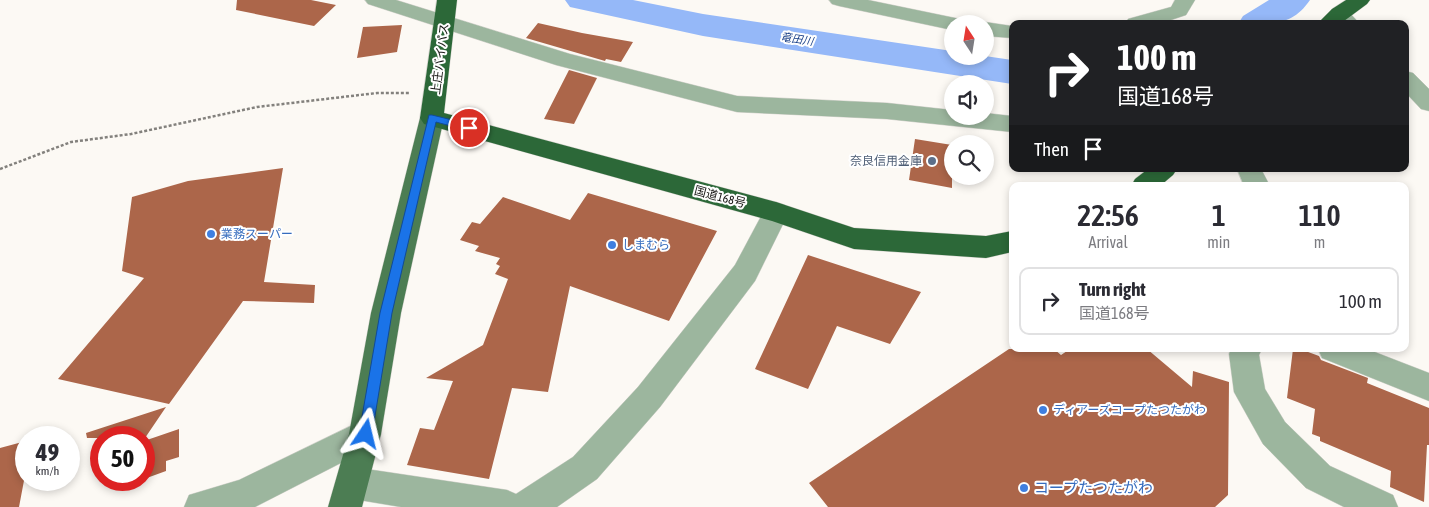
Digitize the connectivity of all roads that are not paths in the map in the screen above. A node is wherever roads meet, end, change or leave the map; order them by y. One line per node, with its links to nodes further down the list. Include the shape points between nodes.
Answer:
1 (376, 0): 9 (street)
2 (446, 0): 9 (highway, 上庄バイパス)
3 (839, 0): 8 (street)
4 (1185, 0): 6 (street, via 1179,10)
5 (1360, 0): 7 (highway)
6 (1148, 20)
7 (1338, 20)
8 (944, 22)
9 (444, 23): 14 (highway, 上庄バイパス); 15 (street, via 564,60 737,104 887,111)
10 (994, 30): 11 (street)
11 (1009, 32)
12 (1409, 82): 13 (street)
13 (1429, 103)
14 (434, 105): 18 (highway, 国道168号); 23 (main road, via 386,313)
15 (1009, 124)
16 (1160, 172): 17 (highway)
17 (1149, 182)
18 (776, 212): 19 (highway, 国道168号, via 854,238 986,247); 27 (street, via 745,273 649,397 585,468)
19 (1009, 243)
20 (1245, 352): 28 (street, via 1250,392 1274,433 1318,477)
21 (1341, 352): 22 (street)
22 (1429, 387)
23 (366, 434): 24 (main road); 25 (street, via 244,495)
24 (349, 495): 26 (street)
25 (201, 507)
26 (507, 507)
27 (527, 507)
28 (1381, 507)

